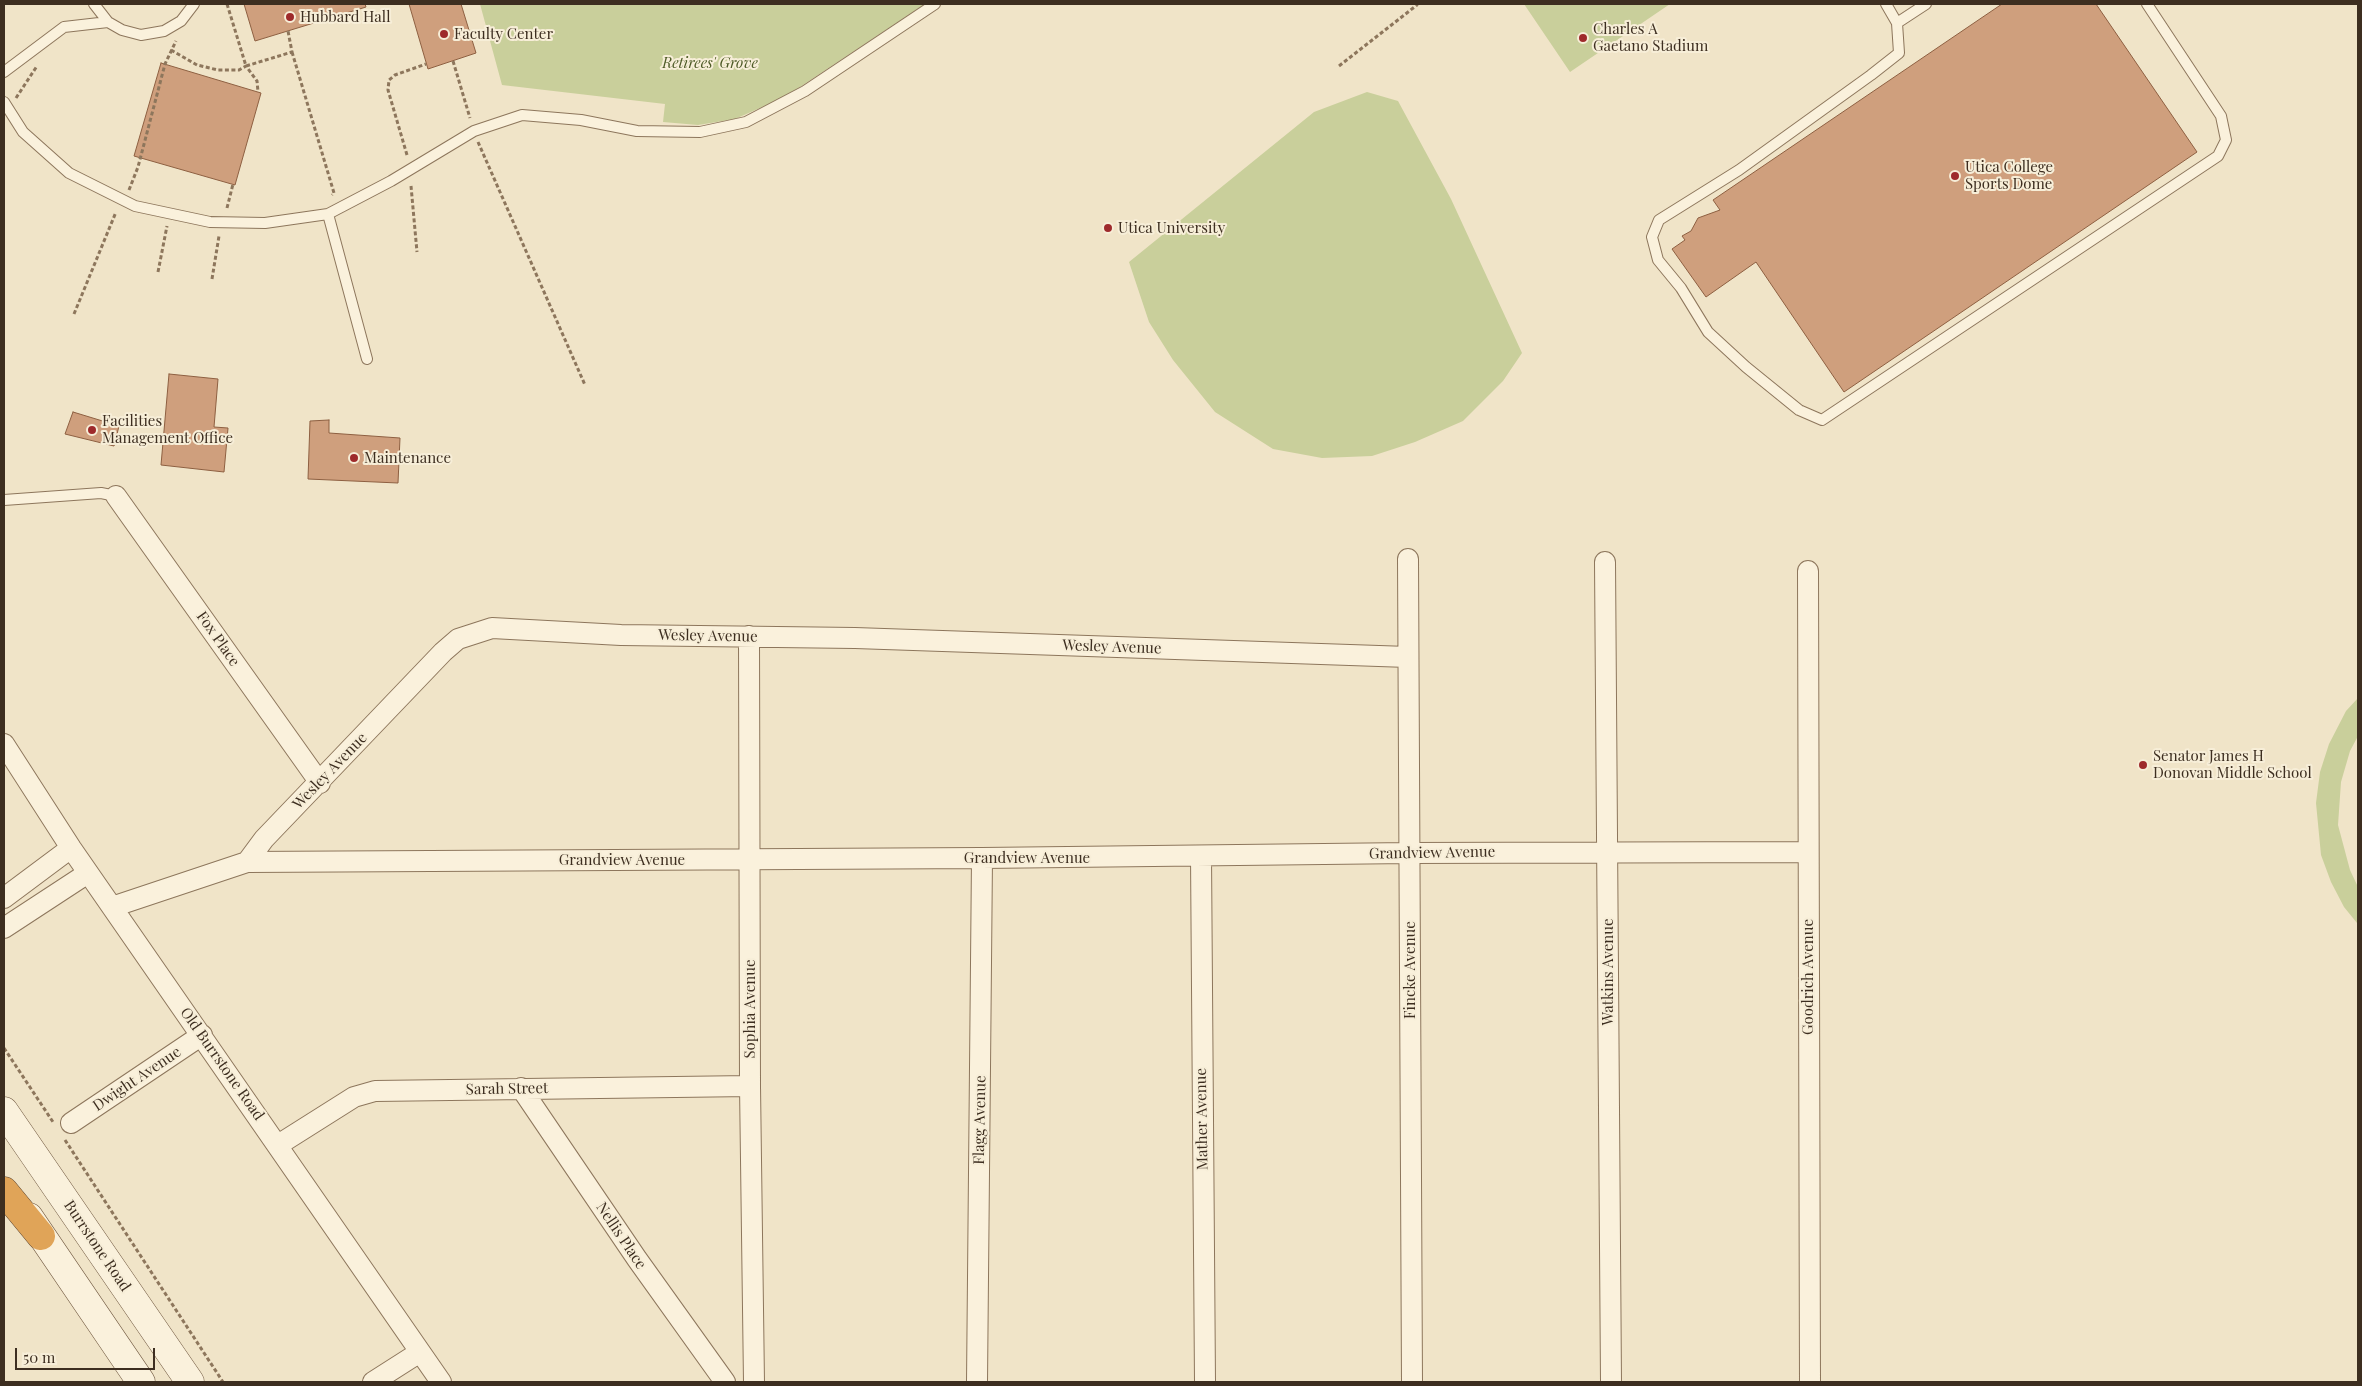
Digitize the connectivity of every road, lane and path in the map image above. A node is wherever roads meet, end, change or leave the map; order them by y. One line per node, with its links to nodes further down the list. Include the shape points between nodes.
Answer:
1 (94, 4): 9 (lane)
2 (194, 4): 9 (lane, via 181,21 164,32 141,35)
3 (227, 4): 18 (path)
4 (935, 4): 25 (lane, via 805,91 746,122 700,132 637,131 580,120 522,115)
5 (1416, 4): 19 (path)
6 (1886, 4): 10 (lane)
7 (1926, 4): 10 (lane)
8 (2147, 4): 10 (lane, via 2221,116 2226,140 2218,156 1822,420 1799,410 1708,332 1681,288 1658,260 1652,237 1659,220 1739,170 1899,53)
9 (108, 22): 20 (lane, via 64,27)
10 (1897, 23)
11 (288, 31): 14 (path)
12 (178, 39): 13 (path)
13 (171, 50): 18 (path, via 197,66 239,70); 28 (path)
14 (292, 52): 18 (path); 30 (path, via 334,193)
15 (42, 58): 22 (path)
16 (452, 61): 25 (path)
17 (426, 64): 26 (path, via 389,80 388,90)
18 (246, 66): 21 (path, via 257,81)
19 (1339, 66)
20 (4, 72)
21 (258, 92)
22 (19, 96): 23 (path); 24 (path)
23 (23, 103)
24 (5, 104): 31 (lane, via 23,132 69,173)
25 (474, 131): 26 (lane); 40 (path)
26 (409, 170): 35 (lane); 36 (path)
27 (125, 185): 28 (path)
28 (131, 187): 29 (path); 31 (path)
29 (139, 190)
30 (327, 199)
31 (123, 200): 34 (lane, via 135,206); 38 (path, via 112,218)
32 (218, 208): 33 (path)
33 (236, 209)
34 (170, 213): 35 (lane, via 222,223 265,223); 37 (path)
35 (328, 214): 39 (lane)
36 (417, 252)
37 (158, 272)
38 (74, 314)
39 (367, 360)
40 (585, 385)
41 (116, 496): 42 (lane, via 101,493); 49 (street, Fox Place)
42 (4, 500)
43 (1408, 559): 47 (street, Fincke Avenue)
44 (1605, 562): 51 (street, Watkins Avenue)
45 (1808, 571): 52 (street, Goodrich Avenue)
46 (749, 636): 47 (street, Wesley Avenue); 49 (street, Wesley Avenue, via 620,635 492,628 475,632 458,639 443,652); 56 (street, Sophia Avenue)
47 (1408, 657): 53 (street, Fincke Avenue)
48 (4, 744): 50 (street, Old Burrstone Road)
49 (320, 783): 57 (street, Wesley Avenue, via 264,839)
50 (71, 848): 58 (street, Old Burrstone Road); 59 (street)
51 (1607, 851): 52 (street, Grandview Avenue); 53 (street, Grandview Avenue); 83 (street, Watkins Avenue)
52 (1807, 852): 84 (street, Goodrich Avenue)
53 (1409, 853): 54 (street, Grandview Avenue); 82 (street, Fincke Avenue)
54 (1201, 856): 55 (street, Grandview Avenue); 81 (street, Mather Avenue)
55 (982, 858): 56 (street, Grandview Avenue); 80 (street, Flagg Avenue)
56 (750, 860): 57 (street, Grandview Avenue); 64 (street, Sophia Avenue)
57 (247, 862): 60 (street)
58 (88, 873): 60 (street, Old Burrstone Road); 61 (street)
59 (4, 898)
60 (112, 907): 62 (street, Old Burrstone Road)
61 (4, 928)
62 (202, 1035): 67 (street, Dwight Avenue); 68 (street, Old Burrstone Road)
63 (4, 1048): 67 (path)
64 (750, 1086): 65 (street, Sarah Street); 79 (street, Sophia Avenue)
65 (521, 1088): 68 (street, Sarah Street, via 375,1091 354,1096); 78 (street, Nellis Place)
66 (4, 1111): 74 (street, Burrstone Road)
67 (63, 1128): 75 (path)
68 (278, 1145): 72 (street, Old Burrstone Road)
69 (4, 1178): 71 (street)
70 (4, 1190): 71 (highway)
71 (41, 1236): 73 (street)
72 (420, 1352): 76 (street); 77 (street, Old Burrstone Road)
73 (141, 1382)
74 (190, 1382)
75 (223, 1382)
76 (373, 1382)
77 (441, 1382)
78 (725, 1382)
79 (754, 1382)
80 (977, 1382)
81 (1205, 1382)
82 (1412, 1382)
83 (1611, 1382)
84 (1810, 1382)

